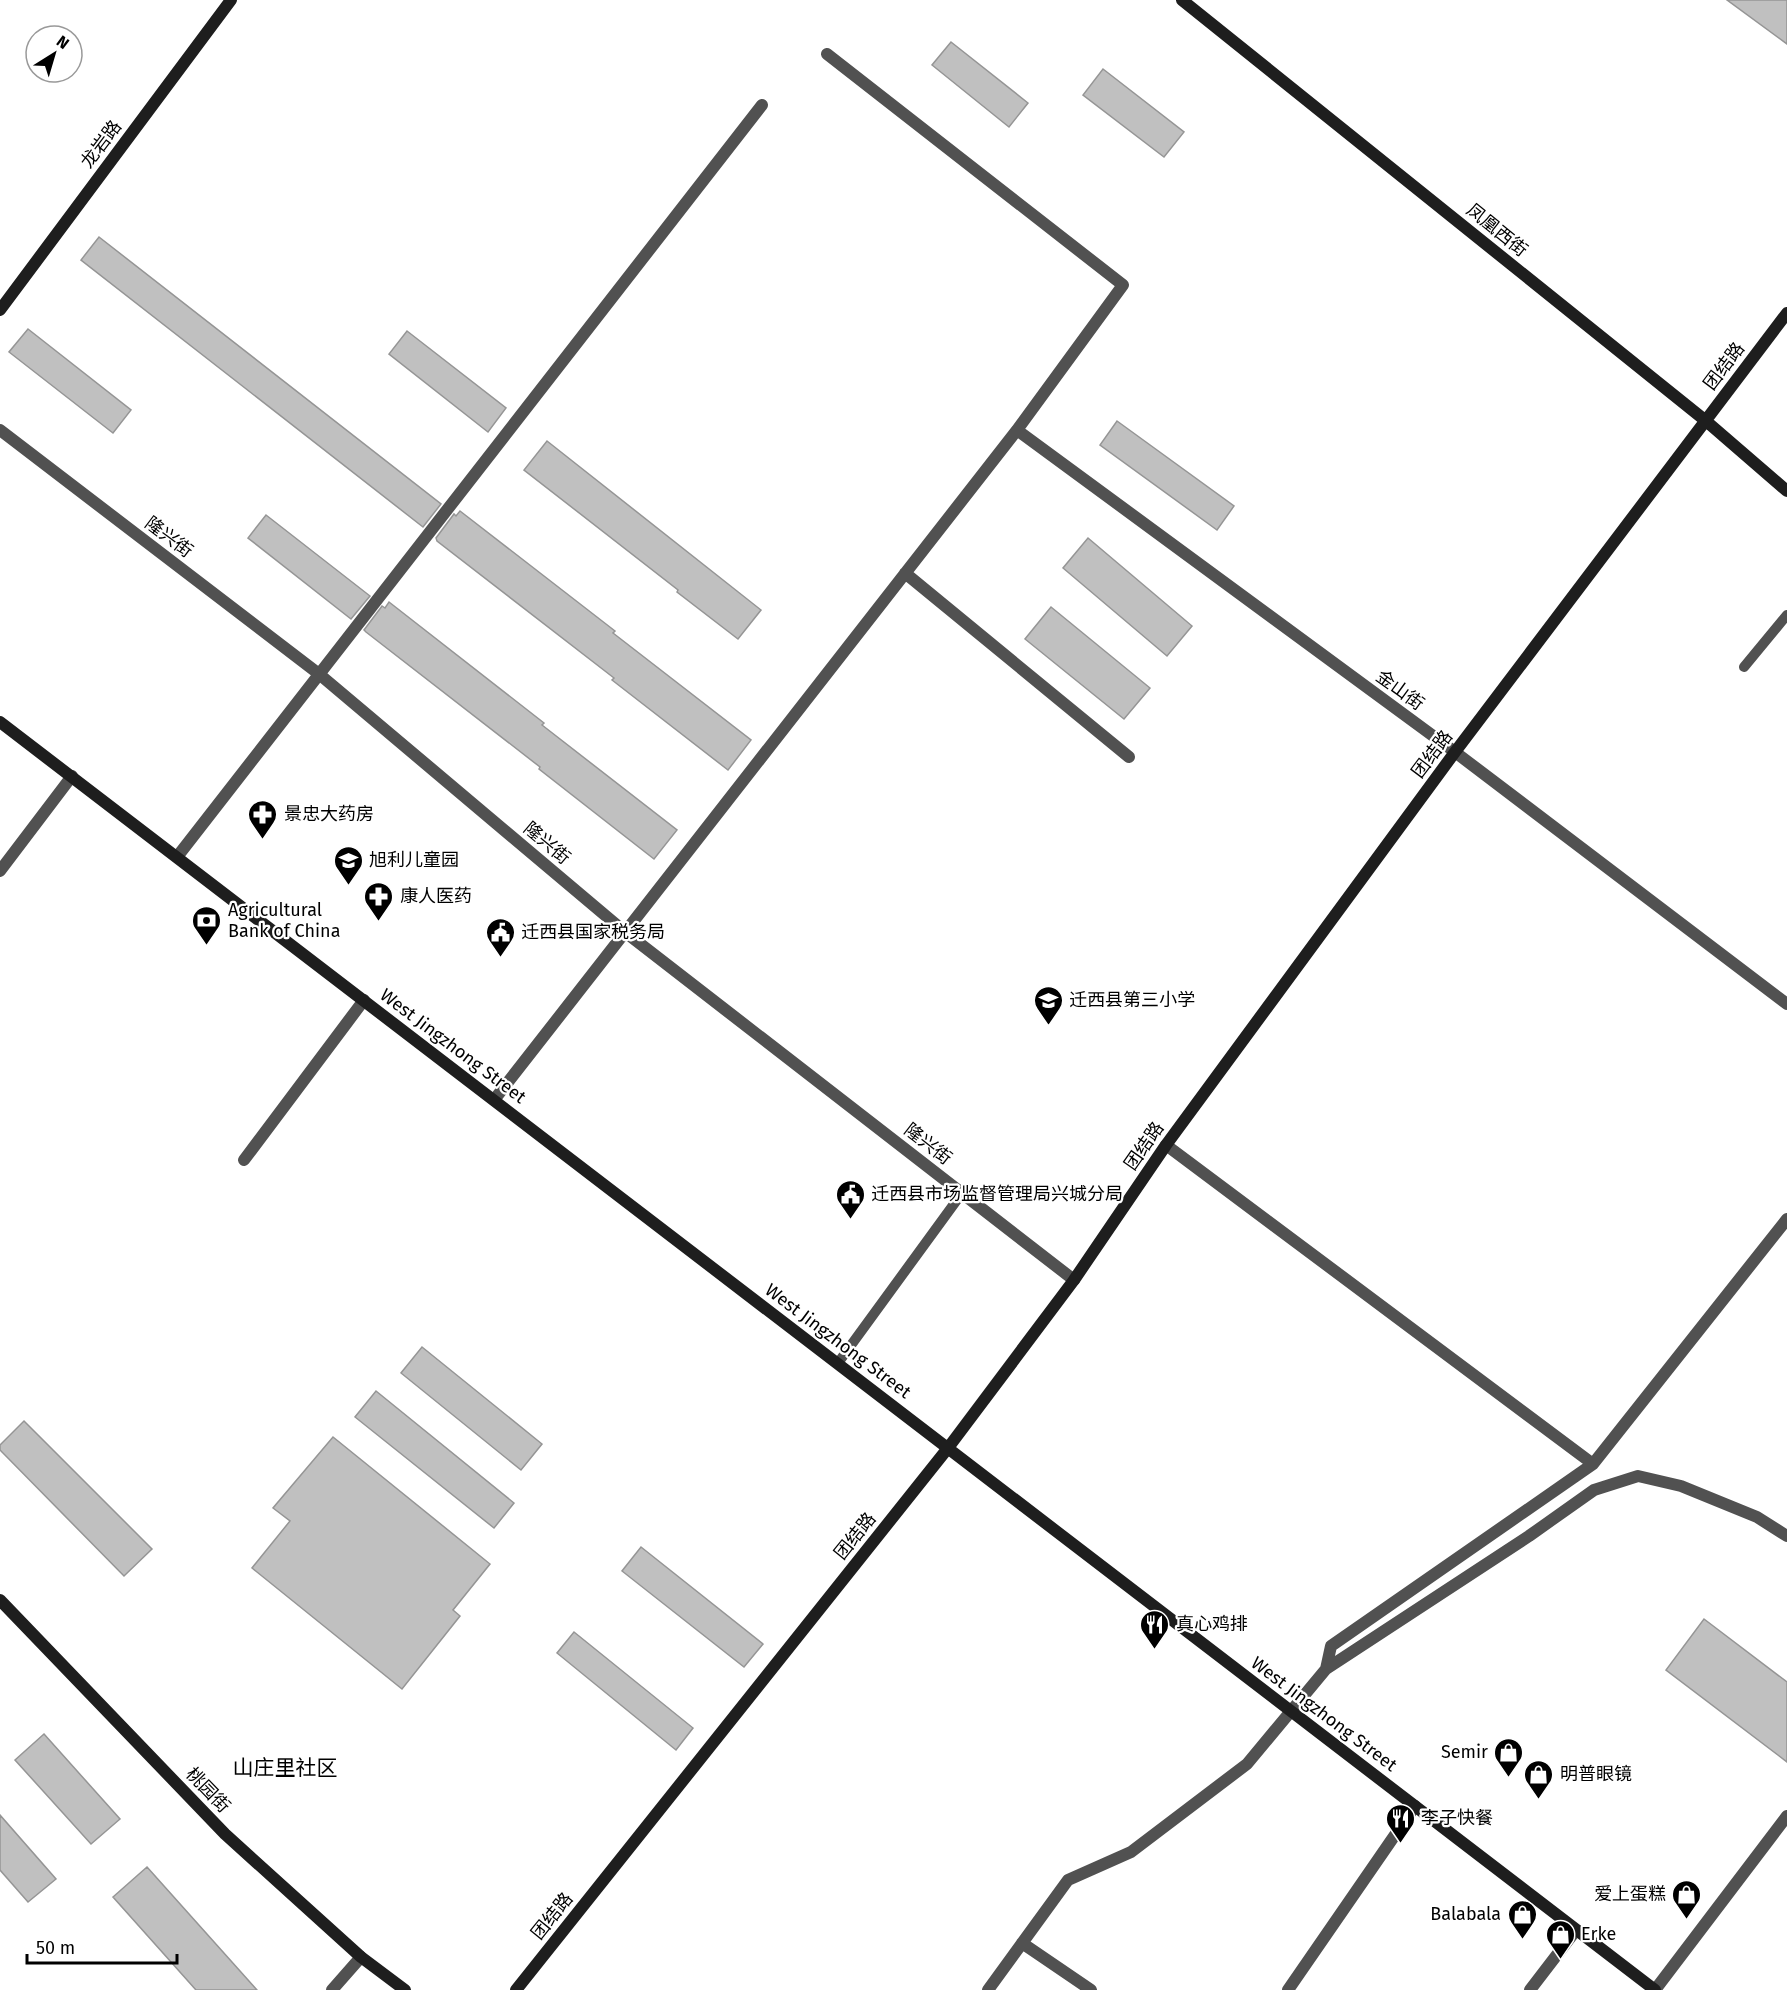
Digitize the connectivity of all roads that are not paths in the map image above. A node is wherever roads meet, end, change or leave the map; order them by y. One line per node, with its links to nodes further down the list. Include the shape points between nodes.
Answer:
1 (231, 0): 5 (street, 龙岩路)
2 (1182, 0): 7 (street, 凤凰西街)
3 (827, 54): 9 (street, via 1123,285)
4 (762, 105): 14 (street)
5 (0, 310)
6 (1787, 313): 7 (street, 团结路)
7 (1706, 421): 10 (street, 凤凰西街); 16 (street, 团结路)
8 (0, 430): 14 (street, 隆兴街)
9 (1017, 430): 11 (street); 16 (street, 金山街)
10 (1787, 491)
11 (905, 573): 17 (street); 21 (street)
12 (1787, 615): 13 (lane)
13 (1744, 668)
14 (319, 674): 19 (street); 21 (street, 隆兴街)
15 (0, 722): 18 (street, West Jingzhong Street)
16 (1455, 752): 23 (street, 金山街); 25 (street, 团结路)
17 (1129, 758)
18 (72, 776): 19 (street, West Jingzhong Street); 20 (street)
19 (177, 857): 22 (street, West Jingzhong Street)
20 (0, 871)
21 (625, 932): 24 (street); 27 (street, 隆兴街)
22 (364, 1000): 24 (street, West Jingzhong Street); 26 (street)
23 (1787, 1004)
24 (494, 1100): 30 (street, West Jingzhong Street)
25 (1166, 1145): 29 (street, 团结路); 32 (street)
26 (244, 1160)
27 (962, 1193): 29 (street, 隆兴街); 30 (lane)
28 (1787, 1219): 32 (street)
29 (1074, 1280): 31 (street, 团结路)
30 (838, 1363): 31 (street, West Jingzhong Street)
31 (948, 1448): 36 (street, West Jingzhong Street); 44 (street, 团结路)
32 (1593, 1464): 35 (street, via 1331,1646)
33 (1787, 1536): 35 (street, via 1757,1518 1681,1486 1638,1476 1594,1490)
34 (0, 1600): 41 (street, 桃园街, via 225,1834)
35 (1326, 1669): 36 (street)
36 (1291, 1711): 37 (street, West Jingzhong Street); 40 (street, via 1246,1764 1131,1852 1068,1880)
37 (1415, 1806): 39 (street, West Jingzhong Street); 47 (street)
38 (1787, 1816): 49 (street)
39 (1576, 1930): 48 (street); 49 (street, West Jingzhong Street)
40 (1022, 1943): 45 (street); 46 (street)
41 (361, 1957): 42 (street); 43 (street, 桃园街)
42 (332, 1990)
43 (405, 1990)
44 (516, 1990)
45 (988, 1990)
46 (1091, 1990)
47 (1288, 1990)
48 (1530, 1990)
49 (1655, 1990)

